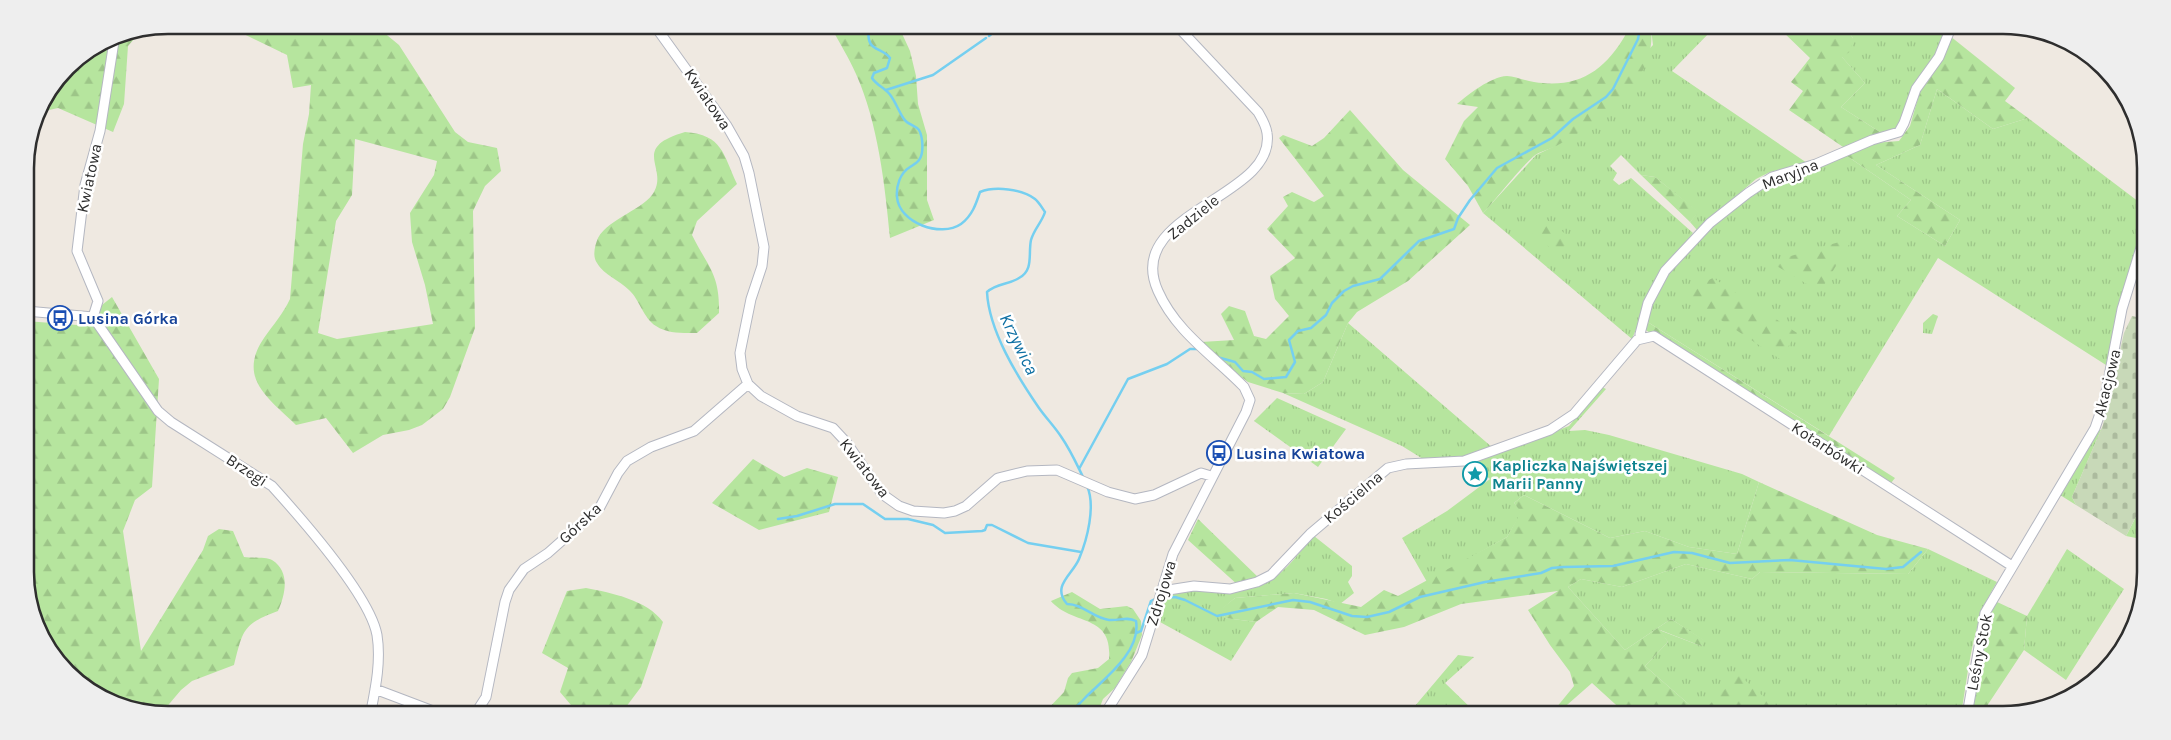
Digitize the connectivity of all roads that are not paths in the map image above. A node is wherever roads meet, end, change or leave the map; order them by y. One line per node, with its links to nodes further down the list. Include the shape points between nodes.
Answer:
1 (662, 34): 9 (street, Kwiatowa, via 727,126 744,156 749,173 764,247 740,353)
2 (1185, 34): 10 (street, Zadziele, via 1258,112 1268,134 1264,156 1256,166 1171,230 1155,258 1153,272 1157,291 1180,326 1249,394 1246,412)
3 (1948, 34): 8 (street, Maryjna, via 1939,58 1916,89 1899,132 1772,177 1718,216 1665,271 1648,303 1640,334)
4 (114, 45): 7 (street, Kwiatowa, via 100,131 85,185 77,251 98,301)
5 (2137, 260): 11 (street, Akacjowa, via 2122,309 2106,395 2095,428)
6 (34, 312): 7 (street)
7 (94, 317): 13 (street, Brzegi, via 158,411 272,486 329,555 364,604 377,634 379,658)
8 (1643, 337): 11 (street, Kotarbówki, via 1654,336); 12 (street, Kościelna, via 1574,414 1550,430 1464,461 1388,468 1310,534 1271,575 1257,582 1230,589 1194,586)
9 (748, 384): 10 (street, Kwiatowa, via 778,407 833,428 882,494 913,511 955,511 966,506 998,478 1011,473 1057,470 1136,499 1154,495 1201,472); 16 (street, Górska, via 694,431 651,447 627,461 600,507 548,553 524,569 509,590 505,602 486,697)
10 (1213, 474): 12 (street, Zdrojowa, via 1173,554)
11 (2012, 566): 18 (street, Leśny Stok, via 1985,613)
12 (1162, 591): 17 (street, Zdrojowa, via 1142,655)
13 (375, 689): 14 (street, Brzegi); 15 (street)
14 (372, 706)
15 (419, 706)
16 (480, 706)
17 (1110, 706)
18 (1969, 706)

